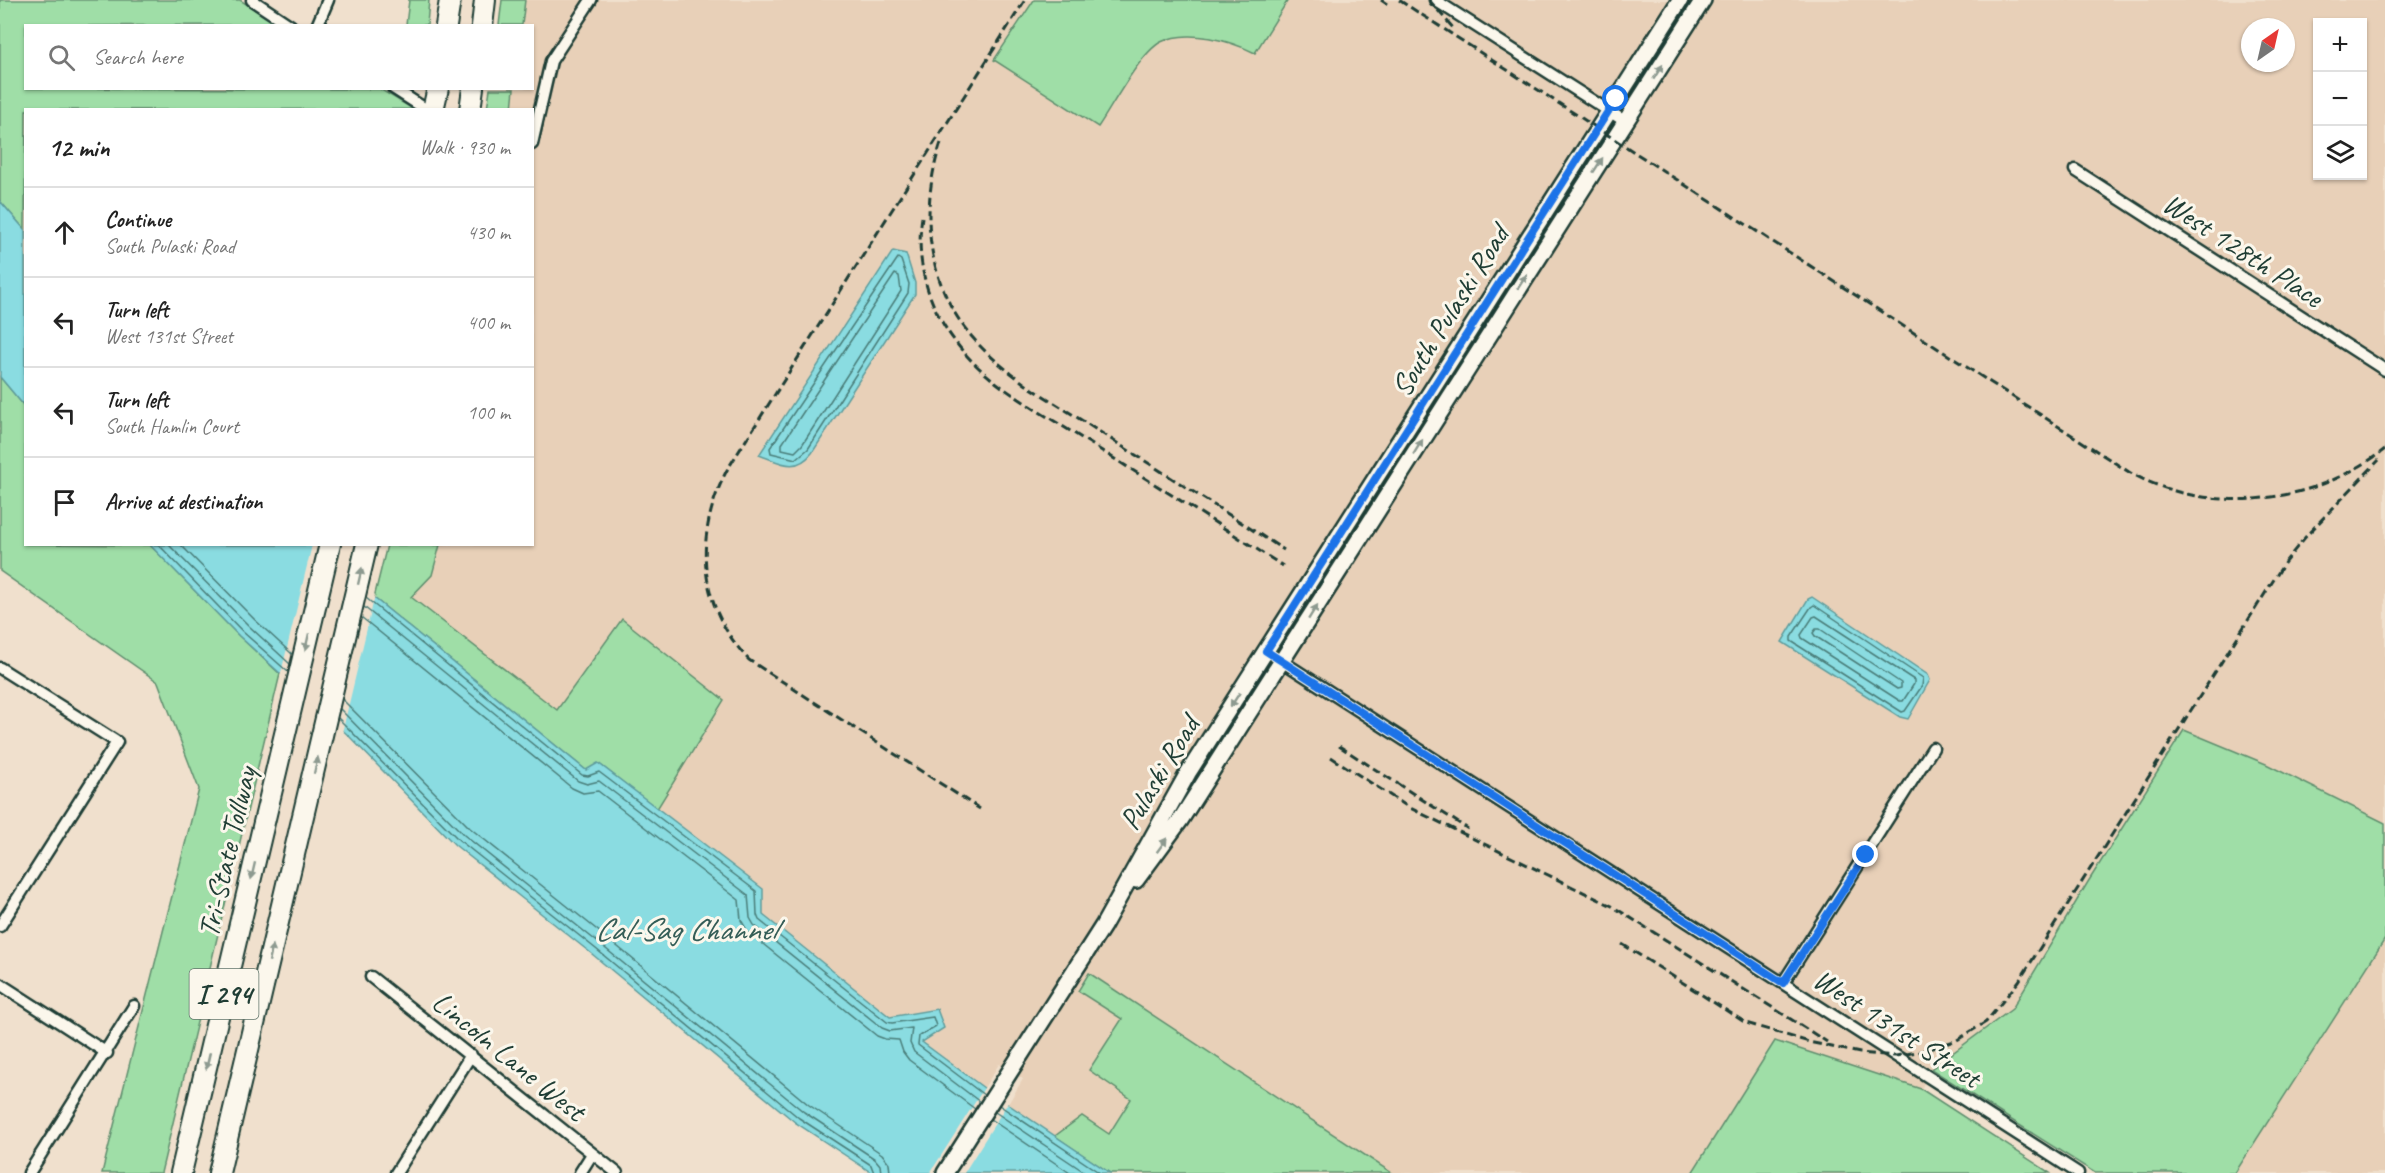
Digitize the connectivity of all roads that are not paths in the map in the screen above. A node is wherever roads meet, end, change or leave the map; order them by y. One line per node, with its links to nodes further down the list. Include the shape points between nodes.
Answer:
1 (252, 0): 9 (street)
2 (328, 0): 10 (street)
3 (450, 0): 11 (highway)
4 (485, 0): 12 (highway)
5 (591, 0): 19 (street, via 551,61)
6 (1435, 0): 17 (street)
7 (1680, 0): 17 (main road, South Pulaski Road)
8 (1703, 0): 18 (main road, South Pulaski Road, one-way to 8)
9 (288, 24)
10 (318, 24)
11 (447, 24)
12 (482, 24)
13 (396, 90): 15 (street)
14 (438, 90): 16 (highway)
15 (424, 108)
16 (434, 108)
17 (1609, 110): 18 (street); 24 (main road, South Pulaski Road)
18 (1626, 122): 25 (main road, South Pulaski Road, one-way to 18)
19 (534, 135)
20 (2075, 170): 21 (street, West 128th Place)
21 (2385, 370)
22 (330, 546): 38 (highway, Tri-State Tollway / I 294, one-way to 38)
23 (368, 546): 39 (highway, I 294, one-way to 23)
24 (1266, 651): 25 (street, West 131st Street); 29 (main road, Pulaski Road, one-way to 29, via 1167,808)
25 (1282, 661): 29 (main road, Pulaski Road, one-way to 25, via 1181,819); 31 (street, West 131st Street)
26 (0, 668): 28 (street, via 117,742)
27 (1934, 748): 31 (street)
28 (0, 926)
29 (1102, 926): 43 (main road, Pulaski Road)
30 (371, 978): 35 (street, Lincoln Lane West)
31 (1783, 983): 44 (street, West 131st Street)
32 (0, 984): 34 (street)
33 (134, 1006): 34 (street)
34 (107, 1053): 37 (street)
35 (471, 1055): 36 (street, Lincoln Lane West); 40 (street)
36 (592, 1154): 41 (street); 42 (street, Lincoln Lane West)
37 (29, 1173)
38 (182, 1173)
39 (219, 1173)
40 (396, 1173)
41 (580, 1173)
42 (617, 1173)
43 (945, 1173)
44 (2078, 1173)

